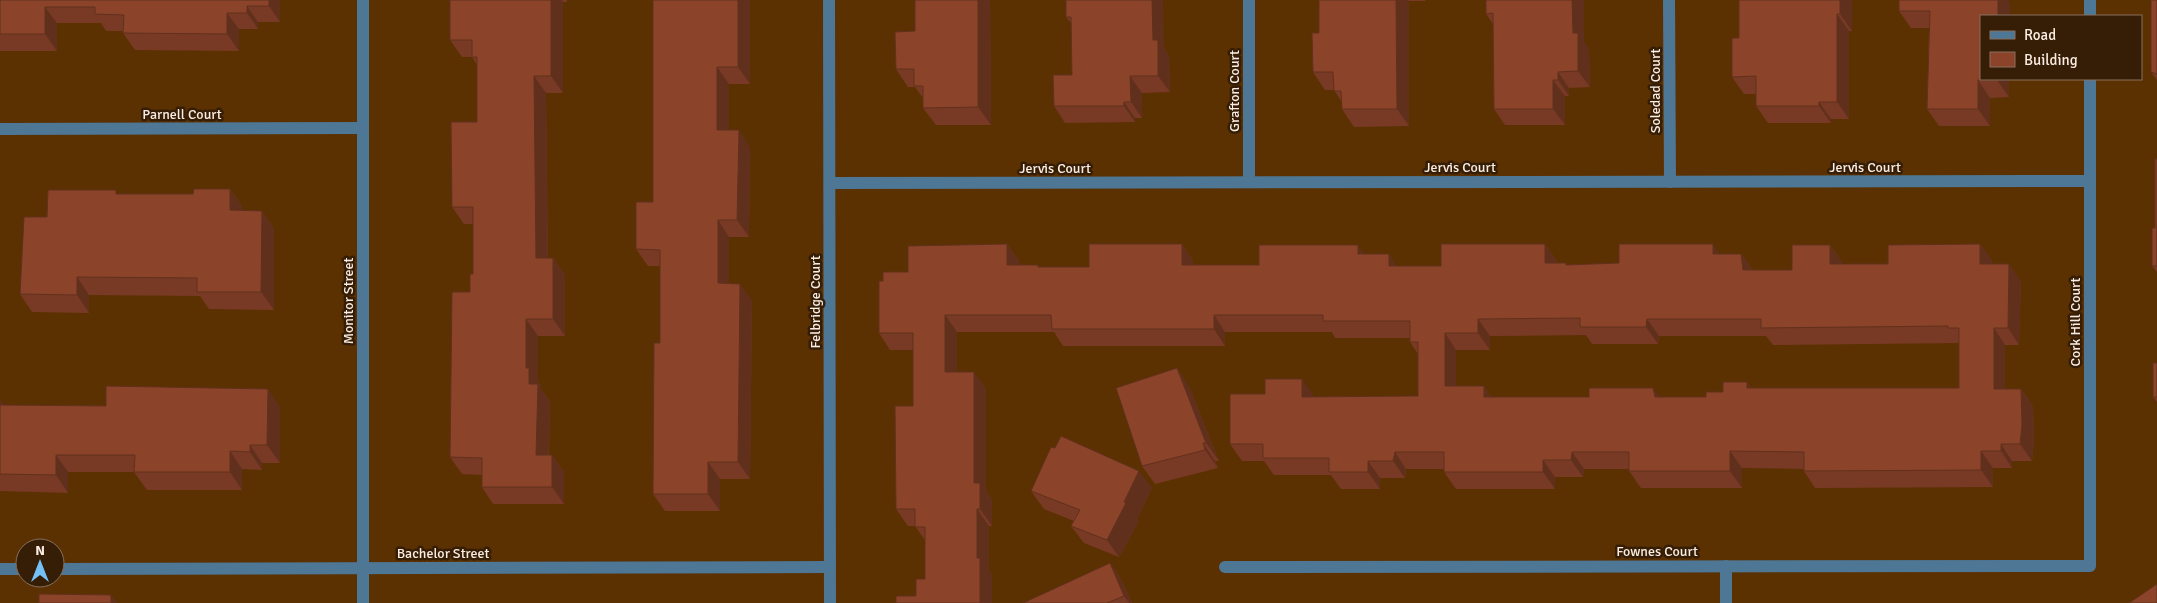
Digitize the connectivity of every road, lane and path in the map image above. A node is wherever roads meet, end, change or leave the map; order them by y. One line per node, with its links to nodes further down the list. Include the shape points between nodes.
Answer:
1 (363, 0): 8 (street, Monitor Street)
2 (829, 0): 13 (street, Felbridge Court)
3 (1250, 0): 11 (street, Grafton Court)
4 (1669, 0): 12 (street, Soledad Court)
5 (2090, 0): 6 (street)
6 (2090, 15)
7 (2090, 80): 10 (street, Cork Hill Court)
8 (364, 128): 9 (street, Parnell Court); 18 (street, Monitor Street)
9 (0, 129)
10 (2090, 181): 12 (street, Jervis Court); 15 (street, Cork Hill Court)
11 (1250, 182): 12 (street, Jervis Court); 13 (street, Jervis Court)
12 (1670, 182)
13 (830, 184): 16 (street, Felbridge Court)
14 (1726, 566): 15 (street, Fownes Court); 17 (street, Fownes Court); 24 (street)
15 (2090, 566)
16 (830, 567): 18 (street, Bachelor Street); 23 (street, Felbridge Court)
17 (1224, 567)
18 (364, 568): 21 (street, Bachelor Street); 22 (street, Monitor Street)
19 (0, 569): 20 (street)
20 (15, 569)
21 (65, 569)
22 (364, 603)
23 (830, 603)
24 (1726, 603)

